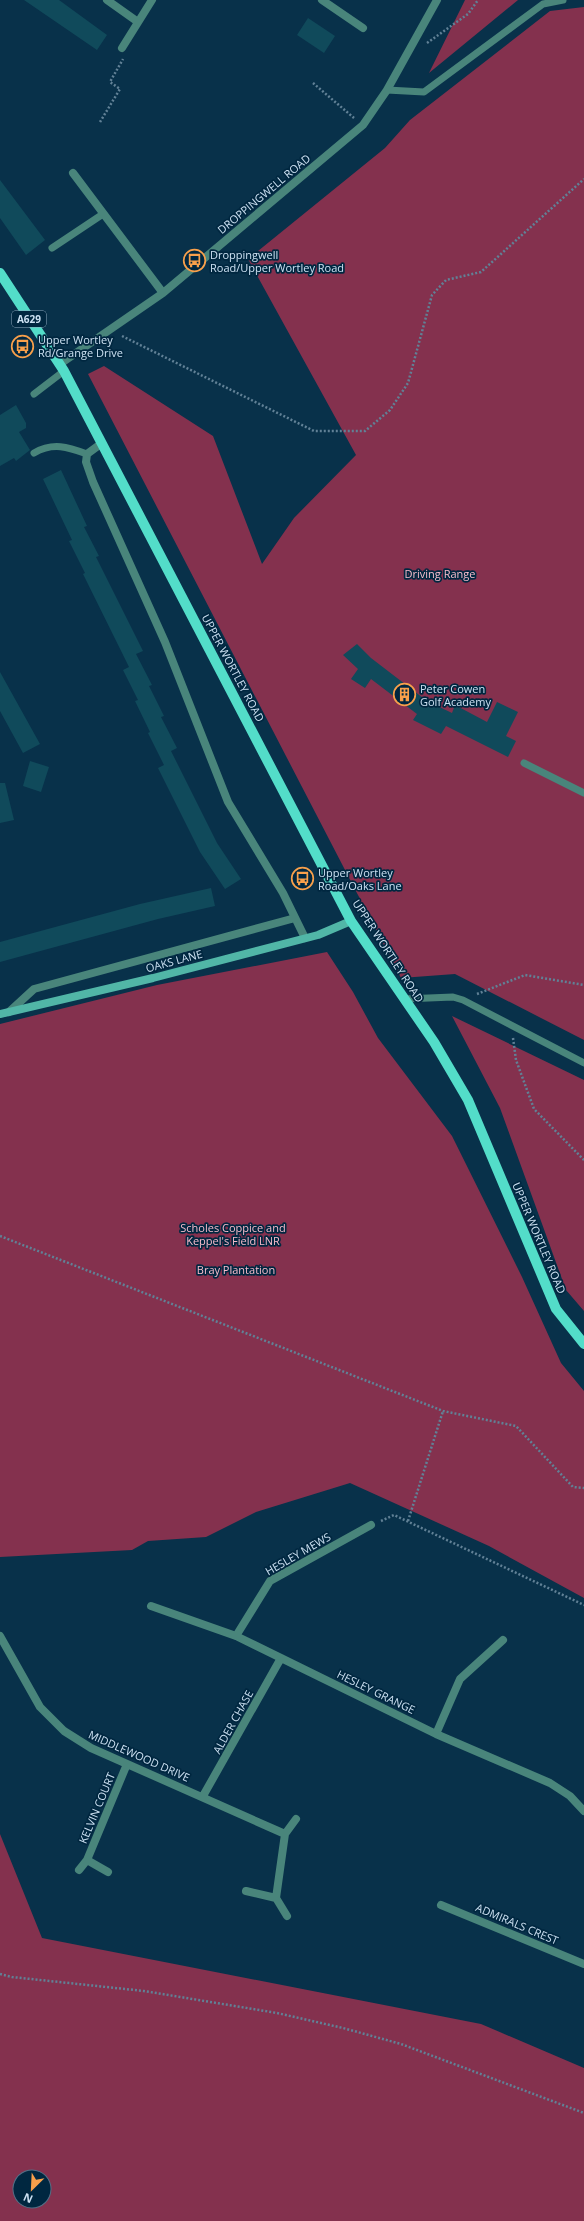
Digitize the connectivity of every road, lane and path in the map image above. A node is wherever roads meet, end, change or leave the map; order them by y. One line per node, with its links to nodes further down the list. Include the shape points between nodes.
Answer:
1 (107, 0): 7 (street)
2 (152, 0): 7 (street)
3 (322, 0): 8 (street)
4 (437, 0): 12 (street, DROPPINGWELL ROAD)
5 (478, 0): 9 (path, via 468,14)
6 (563, 0): 12 (lane, via 543,4 424,92)
7 (138, 22): 10 (street)
8 (363, 28)
9 (423, 46)
10 (122, 48): 13 (path, via 126,55 110,82 120,89)
11 (313, 84): 14 (path)
12 (387, 90): 14 (street, DROPPINGWELL ROAD)
13 (100, 122)
14 (363, 125): 20 (street, DROPPINGWELL ROAD)
15 (73, 173): 17 (street)
16 (584, 179): 21 (path, via 482,272 446,280 432,295 408,383 390,410 365,431 314,431)
17 (102, 214): 18 (lane); 20 (street)
18 (52, 248)
19 (0, 273): 22 (main road, UPPER WORTLEY ROAD / A629)
20 (162, 293): 21 (street, DROPPINGWELL ROAD)
21 (111, 330): 22 (street, DROPPINGWELL ROAD)
22 (62, 367): 23 (lane); 24 (main road, UPPER WORTLEY ROAD / A629)
23 (34, 394)
24 (102, 443): 26 (street); 30 (main road, UPPER WORTLEY ROAD / A629)
25 (34, 453): 26 (lane, via 58,445)
26 (87, 454): 29 (street, via 86,462 93,482 166,642 228,802 283,893)
27 (524, 763): 28 (lane)
28 (584, 793)
29 (295, 918): 31 (street); 35 (street, via 34,989)
30 (351, 921): 31 (street, OAKS LANE); 33 (main road, UPPER WORTLEY ROAD / A629)
31 (305, 938): 35 (street, OAKS LANE)
32 (584, 985): 34 (path, via 525,975)
33 (404, 999): 34 (lane, via 453,997); 41 (main road, UPPER WORTLEY ROAD / A629, via 434,1042 468,1100 556,1310)
34 (463, 1000): 37 (lane)
35 (9, 1012): 36 (street, OAKS LANE)
36 (0, 1014)
37 (512, 1027): 38 (lane); 39 (path, via 516,1060 534,1109)
38 (584, 1064)
39 (584, 1160)
40 (0, 1236): 42 (path)
41 (584, 1344)
42 (443, 1411): 43 (path, via 516,1426 573,1488); 44 (path)
43 (584, 1488)
44 (408, 1521): 45 (path, via 394,1515); 46 (path)
45 (372, 1525): 49 (street, HESLEY MEWS, via 270,1581)
46 (584, 1605)
47 (151, 1606): 49 (street, HESLEY GRANGE)
48 (0, 1636): 53 (street, MIDDLEWOOD DRIVE, via 40,1707 64,1731 91,1748)
49 (236, 1636): 51 (street, HESLEY GRANGE)
50 (504, 1640): 52 (street, via 460,1679)
51 (280, 1658): 52 (street, HESLEY GRANGE); 54 (street, ALDER CHASE)
52 (436, 1734): 55 (street, HESLEY GRANGE, via 550,1783 570,1796)
53 (127, 1764): 54 (street, MIDDLEWOOD DRIVE); 58 (street, KELVIN COURT)
54 (203, 1796): 57 (street, MIDDLEWOOD DRIVE)
55 (584, 1811)
56 (296, 1819): 57 (street)
57 (285, 1834): 62 (street)
58 (87, 1860): 59 (street, KELVIN COURT); 60 (street, KELVIN COURT)
59 (79, 1870)
60 (108, 1872)
61 (246, 1891): 62 (street)
62 (276, 1898): 64 (street)
63 (440, 1904): 65 (street, ADMIRALS CREST)
64 (287, 1916)
65 (584, 1964)
66 (0, 1974): 67 (path, via 144,1991 277,2013 343,2028 401,2044)
67 (584, 2113)

